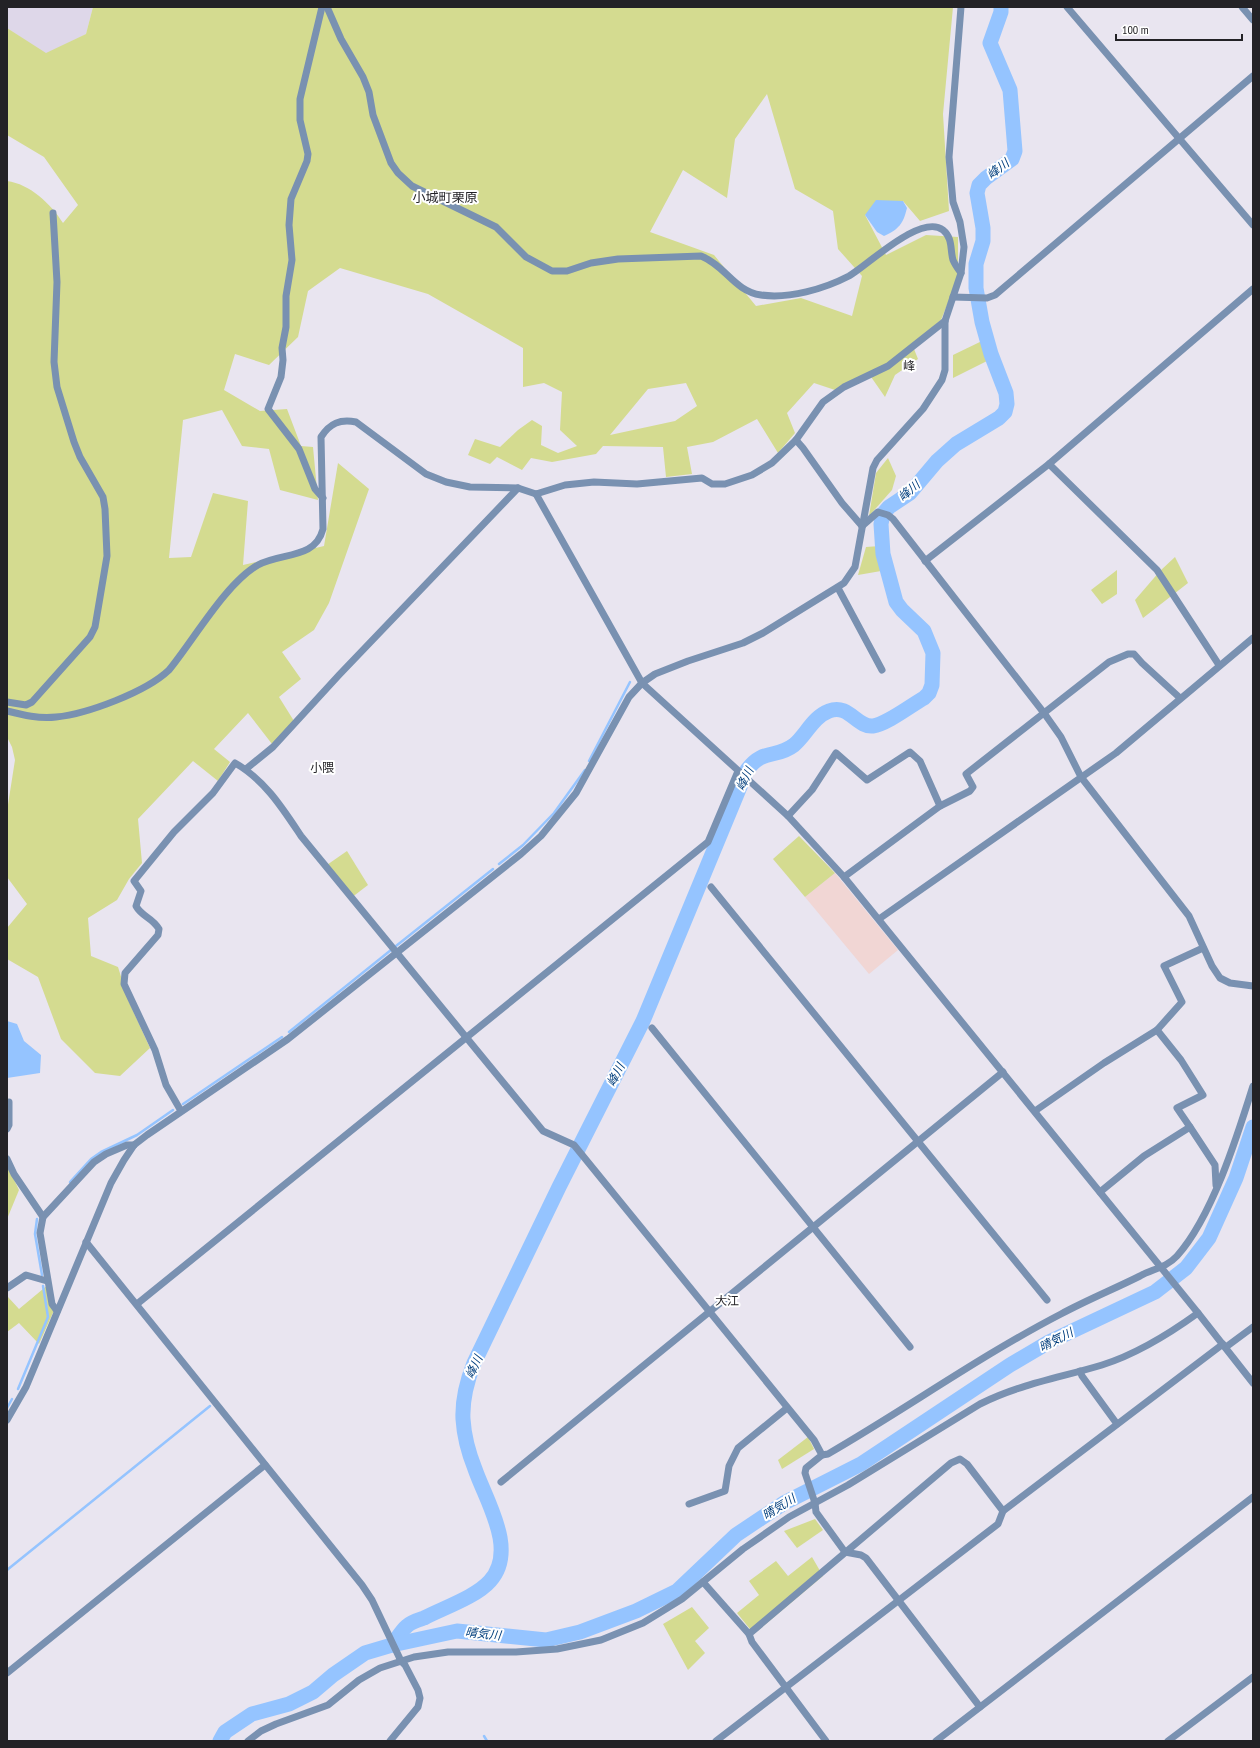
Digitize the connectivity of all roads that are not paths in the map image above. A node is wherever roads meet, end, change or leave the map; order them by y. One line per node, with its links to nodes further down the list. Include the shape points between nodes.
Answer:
1 (322, 7): 19 (street, via 300,99 300,120 308,154 291,199 289,225 292,260 286,296 283,360 281,377 268,409 298,449 315,489)
2 (327, 7): 11 (street, via 341,39 363,77 384,147 398,173 424,193 496,227 526,257 545,268 559,272 618,259 701,256 712,261 734,283 750,293 783,295 823,286 848,276 914,232 934,227 941,228 947,234 954,262)
3 (961, 7): 11 (street, via 949,157 953,202 960,222 964,247)
4 (1067, 7): 8 (street)
5 (1242, 7): 6 (street)
6 (1253, 20)
7 (1253, 76): 8 (street)
8 (1180, 139): 10 (street); 13 (street, via 996,295 987,298)
9 (53, 213): 28 (street, via 56,282 54,362 57,387 80,457 103,497 107,556 95,627 90,637 32,702 26,705)
10 (1253, 225)
11 (961, 274): 13 (street)
12 (1253, 289): 16 (street)
13 (953, 297): 14 (street)
14 (945, 321): 15 (street, via 888,366 844,387 823,402); 20 (street, via 945,370 942,380 923,409 877,460 870,476)
15 (796, 440): 18 (street, via 787,451 763,469 725,484 712,484 702,478 637,484 594,482 565,485); 20 (street)
16 (1050, 464): 21 (street); 24 (street, via 1156,570)
17 (518, 488): 18 (street); 19 (street, via 470,487 446,482 426,474 356,422 346,420 331,424 322,437); 31 (street, via 339,674 273,747)
18 (536, 494): 26 (street)
19 (323, 498): 29 (street, via 322,529 314,547 268,560 245,574 217,605 177,660 160,678 131,694 68,715 32,717)
20 (862, 526): 21 (street, via 878,512 888,515); 22 (street, via 855,567 850,577)
21 (926, 561): 30 (street)
22 (838, 588): 25 (street); 26 (street, via 743,643 688,660 655,674)
23 (1253, 638): 24 (street)
24 (1218, 665): 27 (street)
25 (882, 670)
26 (642, 683): 32 (street); 40 (street, via 629,697 576,793 541,836)
27 (1180, 698): 30 (street, via 1134,654 1128,654 1109,662); 33 (street, via 1116,752)
28 (7, 702)
29 (7, 710)
30 (1044, 713): 33 (street, via 1061,737); 34 (street, via 966,774 973,787 970,791)
31 (246, 769): 40 (street, via 274,796 301,836); 48 (street, via 236,763 212,793 146,864 134,881 141,891 136,906 139,912 154,921 159,929 158,935 125,972 124,984 155,1050 166,1085)
32 (738, 771): 35 (street); 44 (street, via 708,842)
33 (1081, 776): 38 (street); 39 (street, via 1189,916)
34 (940, 806): 35 (street, via 920,762 910,752 867,780 836,753 812,790); 36 (street)
35 (788, 816): 36 (street)
36 (844, 877): 38 (street)
37 (712, 887): 52 (street)
38 (879, 919): 45 (street)
39 (1203, 948): 41 (street, via 1220,978 1230,983); 43 (street, via 1164,966 1182,1002)
40 (397, 953): 44 (street); 48 (street, via 288,1039)
41 (1253, 986)
42 (652, 1028): 58 (street)
43 (1157, 1030): 49 (street); 50 (street, via 1203,1094 1177,1108)
44 (467, 1038): 64 (street); 66 (street, via 543,1131 574,1145)
45 (1003, 1072): 49 (street); 52 (street)
46 (1253, 1086): 55 (street)
47 (9, 1102): 51 (street)
48 (181, 1111): 53 (street)
49 (1035, 1111): 56 (street)
50 (1190, 1127): 55 (street, via 1215,1165); 56 (street, via 1144,1156)
51 (7, 1129)
52 (918, 1141): 58 (street); 63 (street)
53 (134, 1145): 57 (street, via 127,1145 94,1162); 59 (street, via 111,1183)
54 (7, 1159): 57 (street)
55 (1216, 1187): 60 (street, via 1186,1245 1176,1258)
56 (1100, 1192): 60 (street)
57 (43, 1217): 61 (street, via 40,1233)
58 (813, 1227): 66 (street); 70 (street)
59 (86, 1242): 64 (street); 65 (street)
60 (1162, 1268): 67 (street); 76 (street, via 1141,1275 1061,1314 966,1368 885,1421)
61 (47, 1281): 62 (street, via 26,1275); 65 (street, via 52,1304)
62 (7, 1288)
63 (1047, 1300)
64 (137, 1304): 77 (street)
65 (57, 1311): 74 (street, via 26,1387)
66 (709, 1311): 73 (street); 78 (street)
67 (1198, 1313): 69 (street); 71 (street, via 1151,1343 1121,1358)
68 (1253, 1327): 69 (street)
69 (1224, 1346): 72 (street); 75 (street)
70 (910, 1347)
71 (1080, 1371): 75 (street); 80 (street, via 1001,1393 848,1485)
72 (1253, 1383)
73 (787, 1408): 76 (street, via 814,1440); 81 (street, via 738,1448 729,1466 724,1491)
74 (7, 1420)
75 (1117, 1424): 82 (street)
76 (822, 1455): 80 (street, via 806,1468 805,1472)
77 (265, 1465): 87 (street, via 362,1585); 88 (street)
78 (501, 1482)
79 (1253, 1497): 91 (street)
80 (814, 1501): 83 (street, via 816,1512); 84 (street, via 743,1549)
81 (689, 1504)
82 (1003, 1511): 83 (street, via 968,1464 960,1459 951,1463); 85 (street, via 998,1524)
83 (846, 1552): 85 (street, via 866,1558); 86 (street)
84 (702, 1582): 86 (street); 87 (street, via 662,1612 601,1640 543,1651 448,1652)
85 (897, 1600): 90 (street); 91 (street)
86 (749, 1634): 90 (street, via 752,1642)
87 (400, 1659): 92 (street, via 359,1680 328,1705 271,1726); 93 (street, via 420,1698 418,1707)
88 (7, 1673)
89 (1253, 1677): 97 (street)
90 (786, 1688): 94 (street); 95 (street)
91 (980, 1707): 96 (street)
92 (248, 1741)
93 (390, 1741)
94 (716, 1741)
95 (826, 1741)
96 (936, 1741)
97 (1168, 1741)

